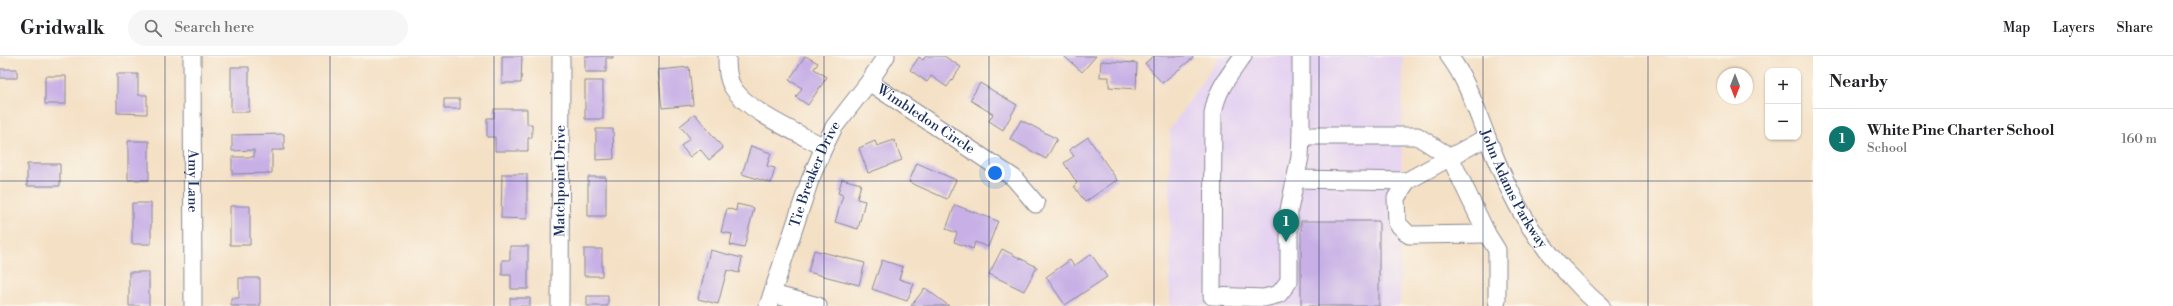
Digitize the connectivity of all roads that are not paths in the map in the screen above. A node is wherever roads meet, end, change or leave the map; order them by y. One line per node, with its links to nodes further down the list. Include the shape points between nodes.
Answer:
1 (192, 56): 20 (street, Amy Lane)
2 (561, 56): 21 (street, Matchpoint Drive)
3 (727, 56): 11 (street, via 727,71 738,96 750,106)
4 (886, 56): 8 (street, Tie Breaker Drive)
5 (1243, 56): 18 (street, via 1222,86 1212,114)
6 (1301, 56): 9 (street)
7 (1449, 56): 10 (street, John Adams Parkway, via 1456,64)
8 (869, 82): 11 (street, Tie Breaker Drive, via 834,127); 15 (street, Wimbledon Circle, via 1014,178)
9 (1301, 136): 12 (street, via 1417,136); 13 (street)
10 (1487, 137): 12 (street); 23 (street, John Adams Parkway, via 1509,191 1531,231 1560,267)
11 (824, 148): 17 (street, Tie Breaker Drive, via 810,180)
12 (1450, 157): 14 (street); 16 (street)
13 (1296, 179): 14 (street); 18 (street, via 1289,210 1289,281 1279,294 1264,298)
14 (1407, 181): 16 (street, via 1396,198 1396,211 1397,223 1409,235)
15 (1036, 204)
16 (1487, 234): 19 (street, via 1497,250)
17 (770, 300): 22 (street)
18 (1212, 301)
19 (1497, 301)
20 (193, 306)
21 (560, 306)
22 (818, 306)
23 (1602, 306)

